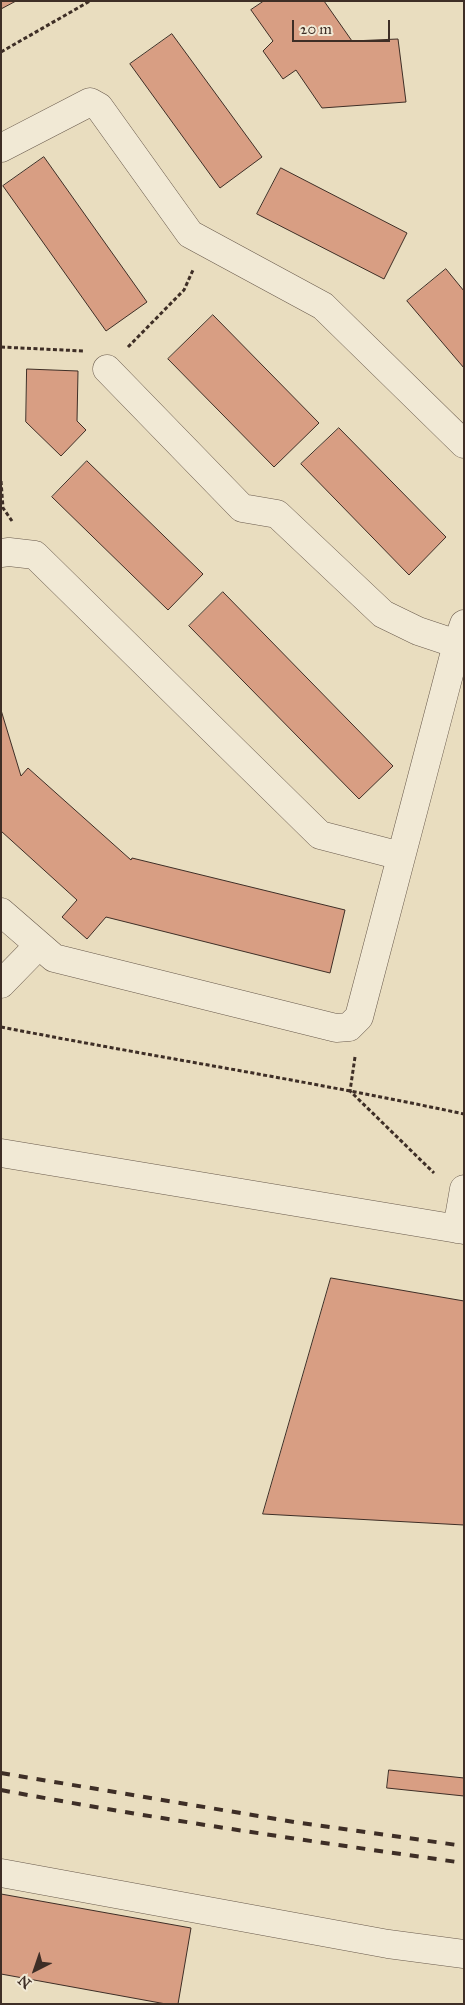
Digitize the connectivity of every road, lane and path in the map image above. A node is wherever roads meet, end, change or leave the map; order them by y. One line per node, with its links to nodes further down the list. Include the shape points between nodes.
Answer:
1 (90, 1): 2 (path)
2 (1, 52)
3 (1, 148): 4 (street, via 90,102 99,106 190,234)
4 (206, 242): 6 (path, via 184,290); 7 (street, via 323,306)
5 (1, 347): 6 (path, via 84,351)
6 (107, 369): 9 (street, via 242,508 277,514 383,614 418,631)
7 (464, 444)
8 (1, 553): 10 (street, via 35,555 320,836)
9 (460, 634): 10 (street)
10 (401, 856): 12 (street, via 359,1017 349,1027 336,1028 54,958)
11 (1, 912): 12 (street)
12 (39, 945): 13 (street)
13 (1, 984)
14 (1, 1027): 15 (path)
15 (350, 1091): 16 (path); 18 (path)
16 (464, 1114)
17 (1, 1153): 20 (street)
18 (434, 1173)
19 (464, 1189): 20 (street)
20 (460, 1230)
21 (1, 1872): 22 (street, via 388,1944)
22 (464, 1954)

